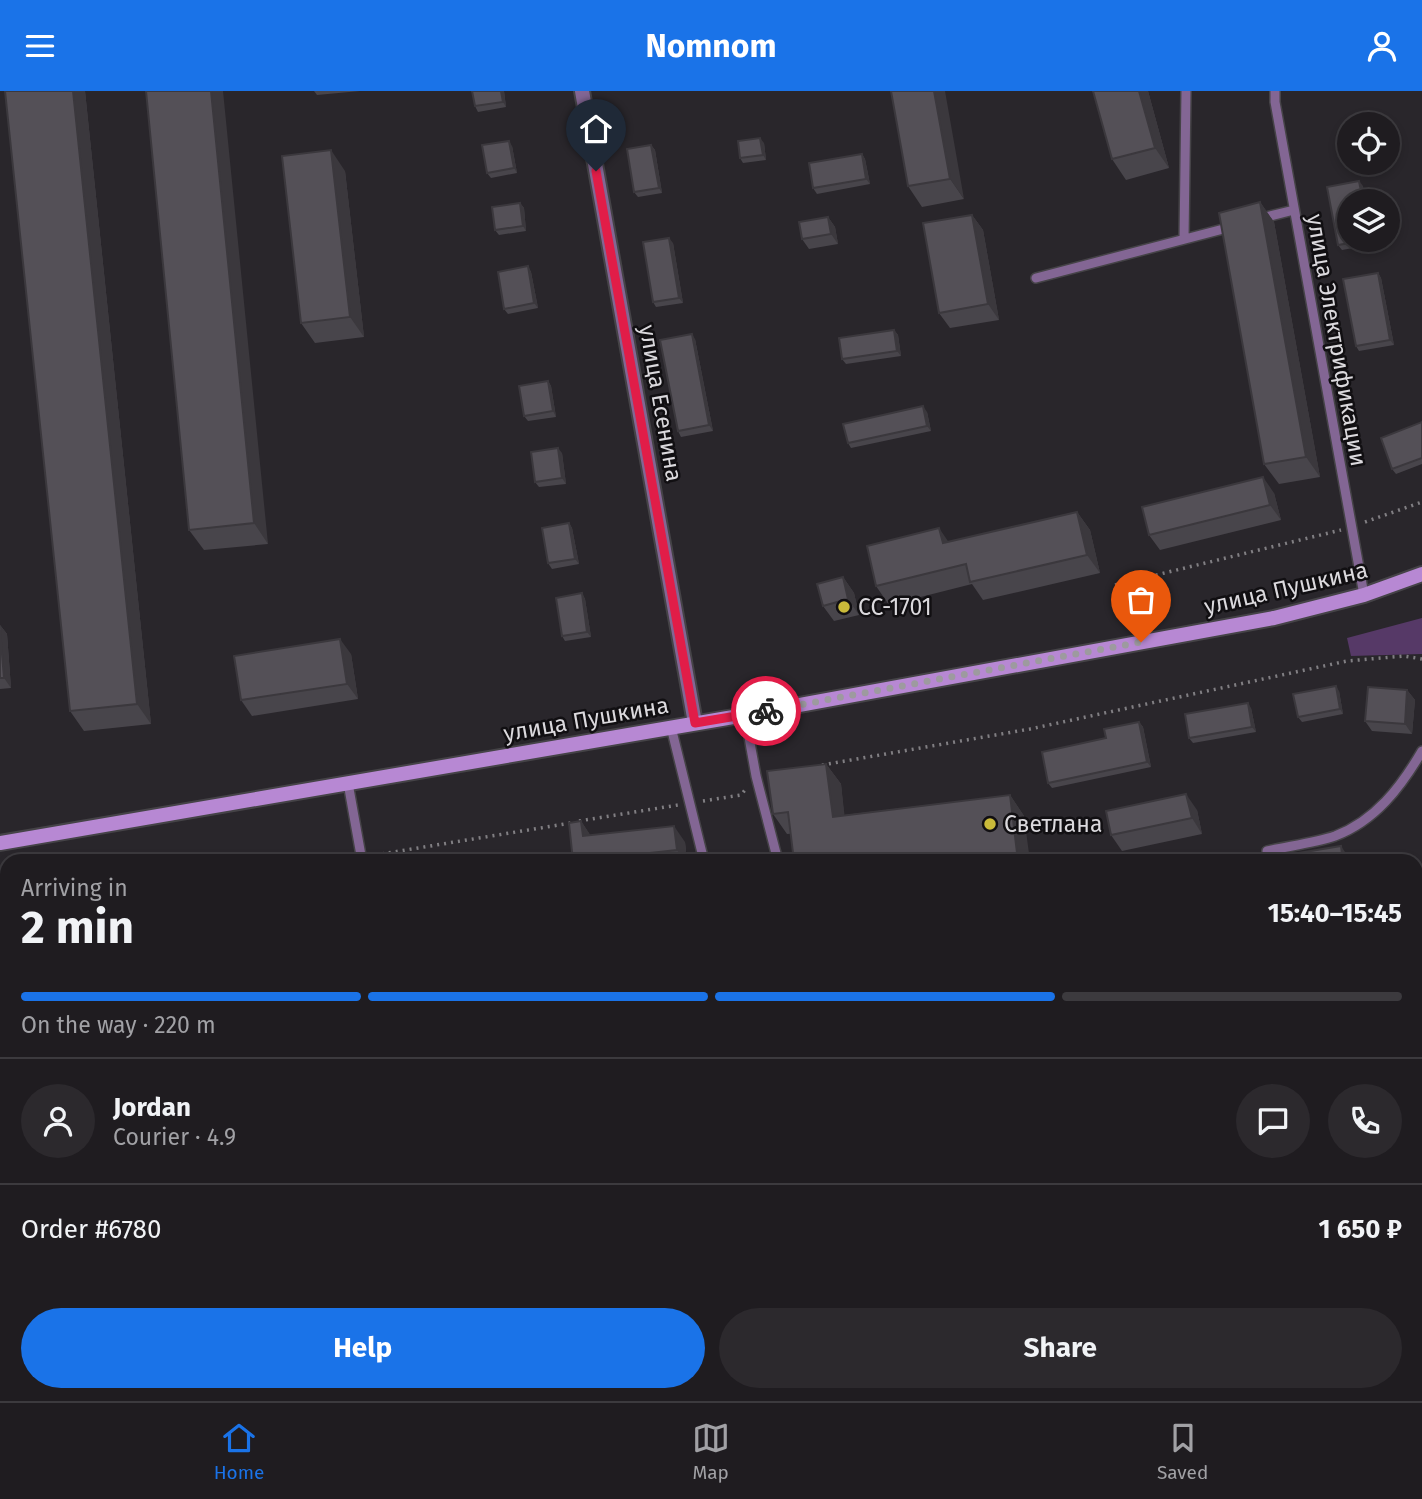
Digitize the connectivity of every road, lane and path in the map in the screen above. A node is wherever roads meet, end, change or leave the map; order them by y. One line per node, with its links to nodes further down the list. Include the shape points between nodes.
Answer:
1 (582, 91): 14 (street, улица Есенина)
2 (1186, 91): 5 (lane)
3 (1274, 91): 4 (lane, улица Электрификации)
4 (1294, 210): 5 (lane); 8 (lane, улица Электрификации)
5 (1184, 239): 6 (lane)
6 (1036, 278)
7 (1422, 502): 8 (path)
8 (1352, 527): 10 (path); 11 (lane, улица Электрификации)
9 (1422, 574): 11 (main road, улица Пушкина)
10 (1115, 585)
11 (1364, 595): 13 (main road, улица Пушкина, via 1274,618)
12 (1422, 659): 17 (path, via 1347,661 1030,729)
13 (745, 715): 14 (main road, улица Пушкина); 18 (lane)
14 (695, 723): 15 (main road, улица Пушкина)
15 (671, 727): 19 (main road, улица Пушкина); 20 (lane)
16 (1422, 751): 22 (lane, via 1394,794 1365,822 1334,836)
17 (810, 767)
18 (755, 776): 20 (path, via 741,795); 26 (lane)
19 (348, 783): 21 (main road, улица Пушкина); 23 (lane)
20 (691, 803): 24 (path); 25 (lane)
21 (0, 843)
22 (1267, 851)
23 (361, 854)
24 (391, 854)
25 (702, 854)
26 (776, 854)

